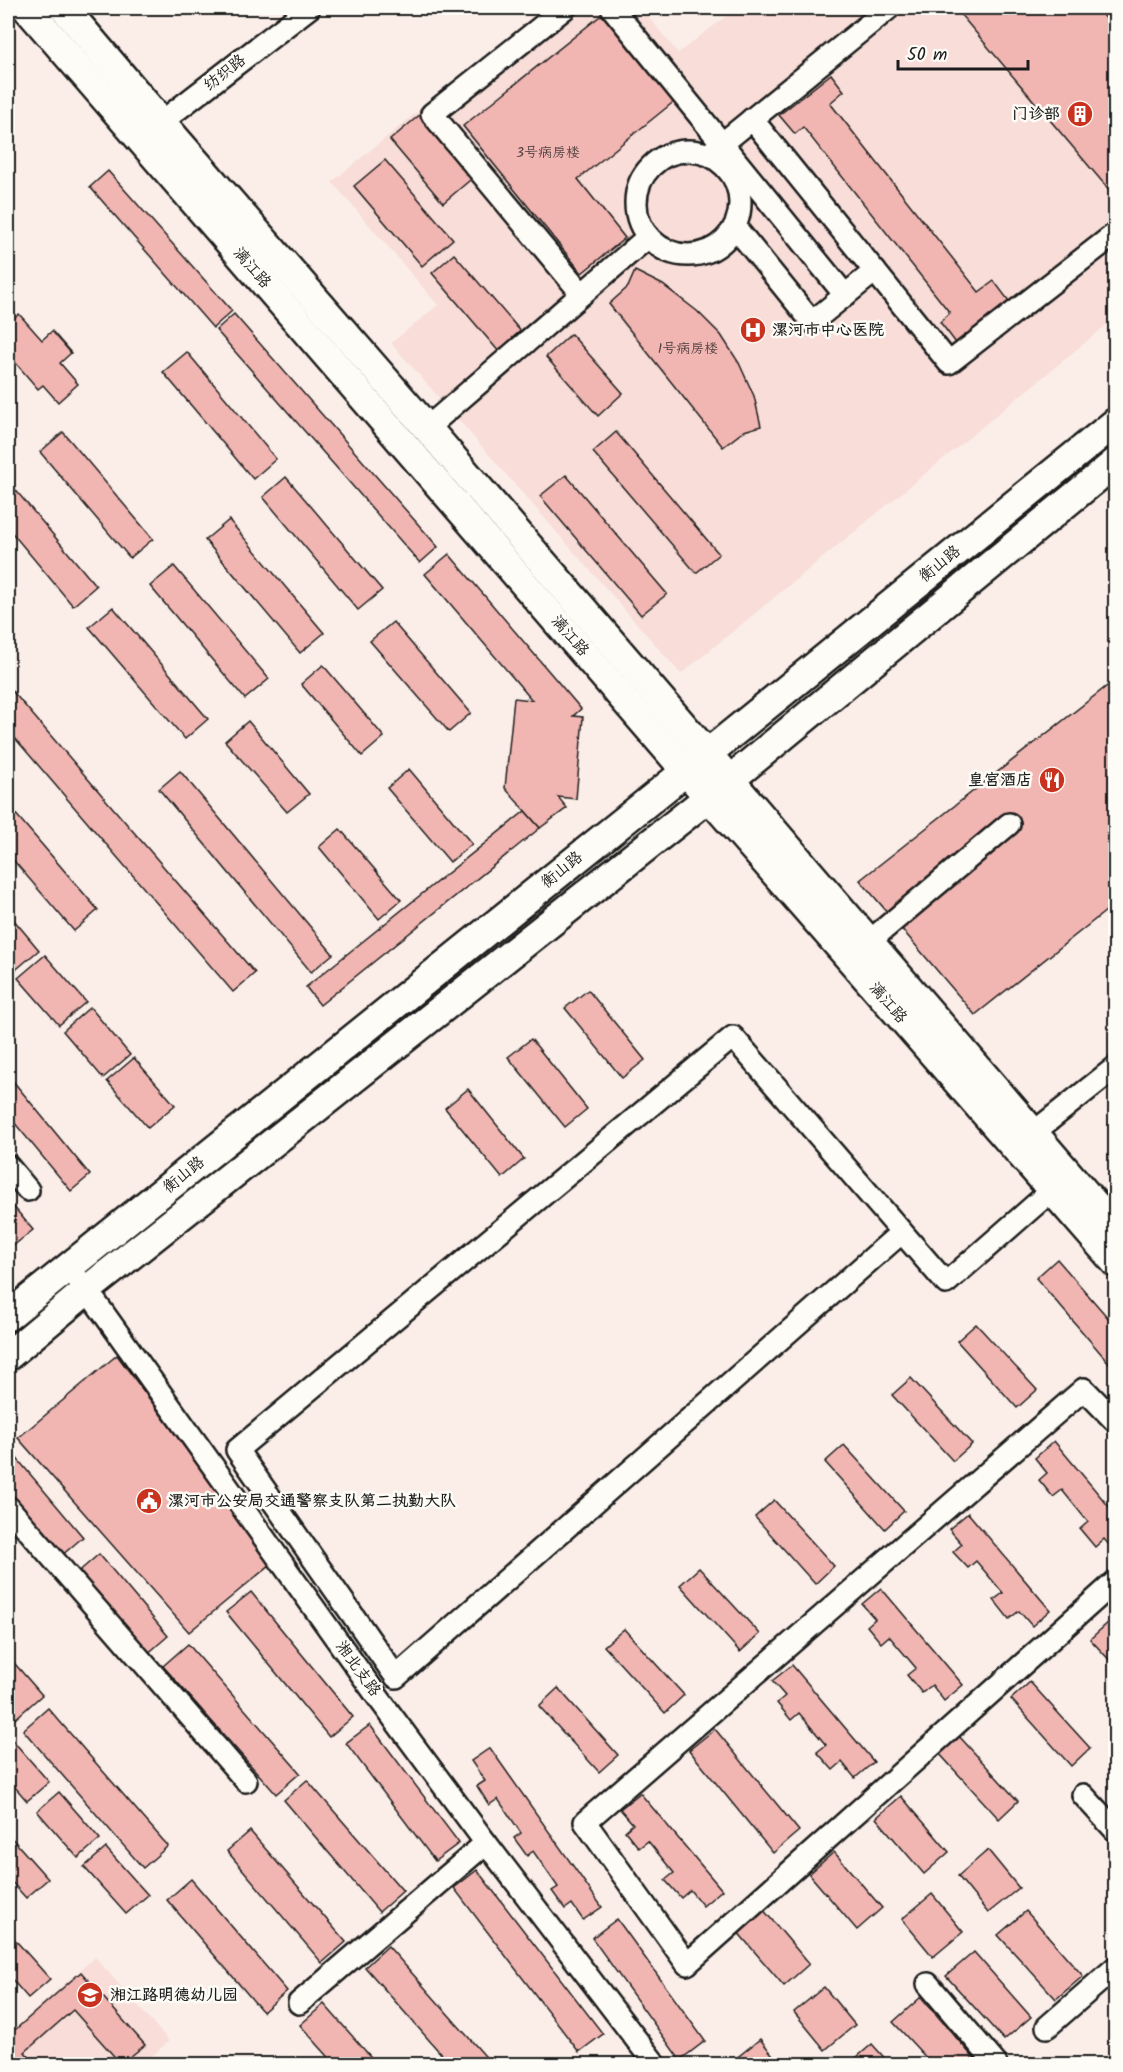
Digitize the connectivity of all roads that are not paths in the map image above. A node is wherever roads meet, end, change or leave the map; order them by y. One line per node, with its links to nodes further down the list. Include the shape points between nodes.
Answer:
1 (27, 8): 8 (street, 漓江路)
2 (64, 8): 8 (street, 漓江路)
3 (309, 8): 8 (street, 纺织路)
4 (565, 8): 14 (street, via 432,114)
5 (612, 8): 9 (street)
6 (889, 8): 7 (street)
7 (752, 119): 9 (street); 13 (street)
8 (150, 131): 17 (street, 漓江路); 19 (street, 漓江路)
9 (716, 148): 10 (street, via 740,193); 12 (street, via 674,152 658,159 645,172 637,187 635,205); 15 (street)
10 (735, 227): 12 (street, via 711,251 695,255 678,255 662,249); 15 (street, via 812,322)
11 (1116, 233): 13 (street, via 950,363)
12 (648, 237): 14 (street)
13 (875, 271): 15 (street)
14 (582, 294): 17 (street)
15 (845, 295)
16 (1116, 422): 19 (street, 衡山路)
17 (427, 428): 19 (street, 漓江路)
18 (1116, 462): 20 (street, 衡山路)
19 (697, 762): 20 (street, 漓江路); 31 (street, 衡山路)
20 (719, 789): 22 (street, 漓江路); 32 (street, 衡山路)
21 (1009, 824): 22 (street)
22 (859, 950): 24 (street, 漓江路); 27 (street, 漓江路)
23 (1116, 1067): 24 (street)
24 (1033, 1133): 28 (street, 漓江路)
25 (8, 1166): 26 (street)
26 (28, 1190)
27 (1052, 1190): 29 (street, via 946,1283); 30 (street, 漓江路)
28 (1116, 1229)
29 (902, 1232): 29 (street, via 733,1037 237,1450 396,1677)
30 (1116, 1263)
31 (68, 1267): 32 (street, 湘北支路); 33 (street, 衡山路)
32 (87, 1290): 34 (street, 衡山路); 41 (street, 湘北支路)
33 (8, 1316)
34 (8, 1356)
35 (1116, 1422): 37 (street, via 1084,1389 585,1822 687,1964)
36 (8, 1507): 38 (street)
37 (1116, 1581)
38 (246, 1781)
39 (1083, 1795): 40 (street)
40 (1116, 1831)
41 (486, 1844): 44 (street); 46 (street, 湘北支路)
42 (1116, 1967): 45 (street)
43 (928, 1984): 47 (street)
44 (299, 2003)
45 (1047, 2027)
46 (656, 2064)
47 (996, 2064)

